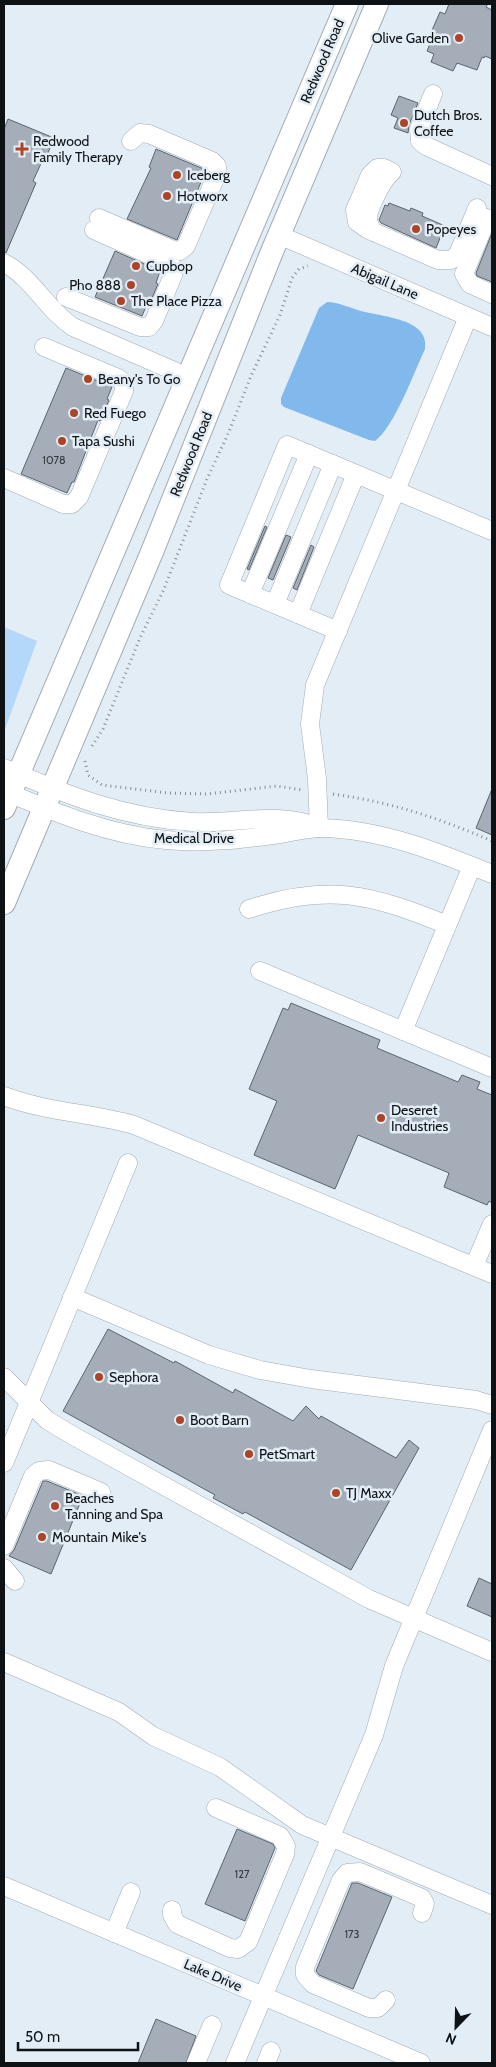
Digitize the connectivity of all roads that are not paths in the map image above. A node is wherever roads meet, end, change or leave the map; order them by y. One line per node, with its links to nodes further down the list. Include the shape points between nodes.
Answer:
1 (347, 4): 16 (main road, Redwood Road)
2 (377, 4): 9 (main road, Redwood Road)
3 (433, 94): 5 (street, via 418,133 423,144)
4 (131, 142): 12 (street, via 136,135 145,133 215,163 218,170 198,219 184,249 176,251 96,224 173,267 173,275 149,327 140,327)
5 (439, 152): 6 (street, via 456,147); 8 (street)
6 (492, 163)
7 (392, 172): 11 (street, via 382,182 368,216 373,232 447,261 458,254 482,213 464,274 470,284)
8 (492, 176)
9 (279, 235): 13 (street, Abigail Lane); 28 (main road, Redwood Road, via 152,552)
10 (4, 263): 16 (street, via 24,277 73,327)
11 (492, 294)
12 (66, 297)
13 (468, 317): 14 (street, Abigail Lane); 21 (street)
14 (492, 327)
15 (44, 347): 20 (street, via 118,378 124,383 124,391 79,497 72,504 63,504)
16 (188, 378): 27 (main road, Redwood Road)
17 (309, 454): 18 (street); 23 (street); 23 (street, via 287,445 229,585)
18 (333, 464): 19 (street); 24 (street)
19 (356, 474): 21 (street); 25 (street)
20 (4, 478)
21 (396, 490): 22 (street); 26 (street)
22 (492, 531)
23 (250, 594): 24 (street)
24 (275, 604): 25 (street)
25 (298, 614): 26 (street)
26 (338, 631): 29 (street, via 315,685 310,712)
27 (8, 787): 28 (street, Medical Drive)
28 (47, 798): 29 (street, Medical Drive, via 159,819 217,823 285,818); 32 (main road, Redwood Road)
29 (320, 828): 30 (street, Medical Drive, via 403,841)
30 (472, 866): 31 (street, Medical Drive); 34 (street)
31 (492, 874)
32 (4, 904)
33 (249, 909): 34 (street, via 291,897 343,894 380,900)
34 (448, 925): 36 (street)
35 (260, 971): 36 (street)
36 (403, 1031): 37 (street)
37 (492, 1068)
38 (4, 1096): 42 (street, via 51,1110 134,1124)
39 (128, 1163): 43 (street)
40 (492, 1224): 42 (street)
41 (492, 1251): 42 (street)
42 (484, 1270)
43 (72, 1297): 45 (street); 46 (street, via 208,1355 251,1367 311,1379 476,1400)
44 (4, 1377): 45 (street)
45 (30, 1401): 48 (street); 51 (street, via 47,1420 70,1434 349,1589)
46 (492, 1405)
47 (492, 1430): 51 (street)
48 (4, 1463)
49 (102, 1492): 50 (street, via 49,1470 39,1471 33,1476)
50 (4, 1546)
51 (414, 1619): 52 (street); 55 (street, via 389,1678 374,1736)
52 (492, 1652)
53 (4, 1662): 55 (street, via 119,1712 153,1736 220,1767 295,1821)
54 (216, 1808): 59 (street, via 280,1836 286,1846 248,1942 238,1949 230,1948 177,1924)
55 (331, 1837): 58 (street); 62 (street)
56 (4, 1886): 61 (street, Lake Drive)
57 (131, 1892): 61 (street)
58 (492, 1904)
59 (172, 1910)
60 (422, 1913): 63 (street, via 425,1904 422,1898 360,1872 347,1873 341,1880 304,1967 304,1975 313,1984 369,2008 378,2008)
61 (114, 1933): 62 (street, Lake Drive)
62 (263, 1996): 65 (street, Lake Drive); 67 (street)
63 (386, 2000)
64 (212, 2025): 66 (street)
65 (410, 2061)
66 (196, 2063)
67 (235, 2063)

